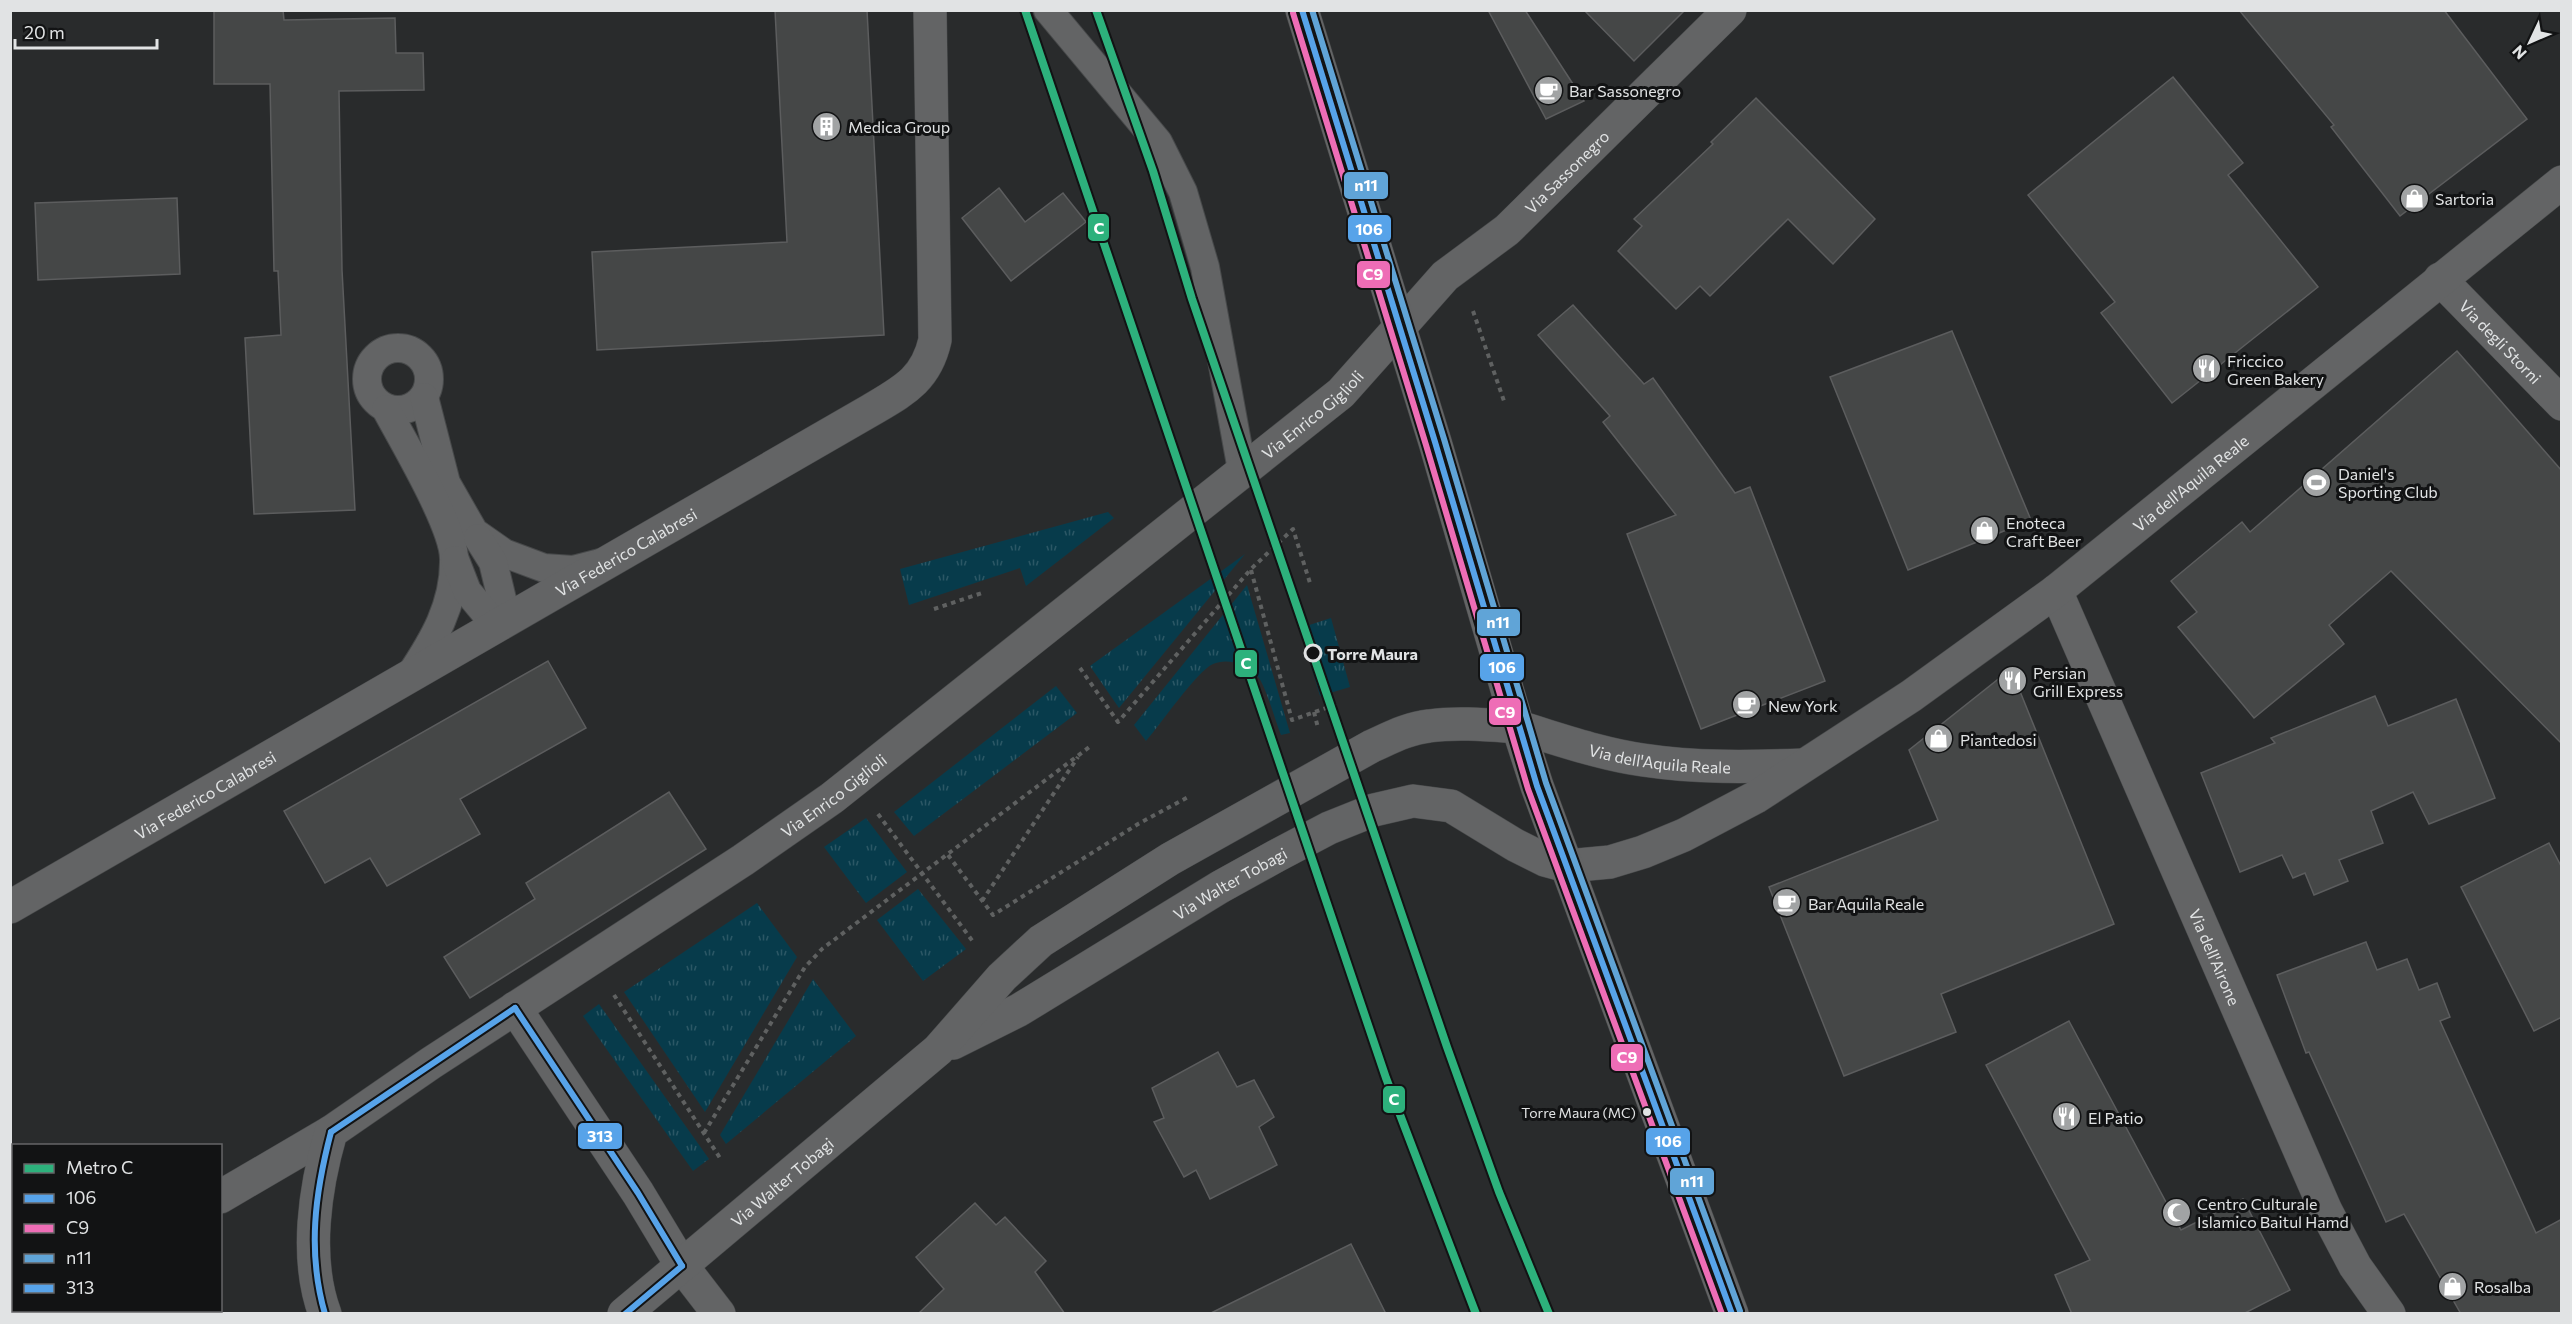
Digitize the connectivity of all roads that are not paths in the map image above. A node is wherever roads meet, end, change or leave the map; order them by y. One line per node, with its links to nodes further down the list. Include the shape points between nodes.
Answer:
1 (930, 10): 14 (street, Via Federico Calabresi, via 934,340 929,361 916,380 896,395)
2 (1048, 10): 11 (lane, via 1158,142 1176,176 1204,267)
3 (1302, 10): 7 (street)
4 (1730, 10): 7 (street, Via Sassonegro, via 1507,230 1445,276)
5 (2562, 182): 6 (street, Via dell'Aquila Reale)
6 (2440, 279): 9 (street, Via degli Storni); 15 (street, Via dell'Aquila Reale)
7 (1399, 328): 11 (street, Via Enrico Giglioli, via 1341,393); 18 (street)
8 (424, 397): 10 (lane, via 406,409); 10 (lane, via 428,387 426,366 412,352 393,348 375,357 367,375 370,394); 12 (lane, via 446,483)
9 (2562, 404)
10 (386, 409): 13 (lane, via 434,502)
11 (1242, 470): 22 (street, Via Enrico Giglioli, via 832,798)
12 (474, 532): 14 (lane, via 504,553 544,568 588,568); 16 (lane, via 493,562)
13 (454, 558): 16 (lane, via 467,591); 17 (lane, via 449,601 440,627)
14 (613, 559): 16 (street, Via Federico Calabresi)
15 (2056, 591): 19 (street, Via dell'Aquila Reale, via 1911,696); 31 (street, Via dell'Airone, via 2326,1211 2355,1266)
16 (502, 623): 17 (street, Via Federico Calabresi)
17 (409, 678): 21 (street, Via Federico Calabresi)
18 (1518, 727): 19 (street, Via dell'Aquila Reale, via 1641,760 1690,766); 20 (street); 23 (street, Via Walter Tobagi, via 1428,726 1363,751 1170,859 1041,941 1002,977)
19 (1804, 765): 20 (street, Via dell'Aquila Reale, via 1756,797 1684,835 1610,862)
20 (1567, 866): 23 (street, Via Walter Tobagi, via 1515,845 1451,806 1413,801 1374,810 1329,828 1267,861 1019,1010); 30 (street)
21 (10, 907)
22 (515, 1008): 24 (street, Via Enrico Giglioli); 26 (street)
23 (938, 1050): 26 (street, Via Walter Tobagi)
24 (332, 1132): 25 (street, Via Enrico Giglioli); 27 (street, via 319,1182 314,1229)
25 (222, 1196)
26 (682, 1266): 28 (street, Via Walter Tobagi); 29 (street)
27 (325, 1314)
28 (624, 1314)
29 (719, 1314)
30 (1732, 1314)
31 (2389, 1314)

